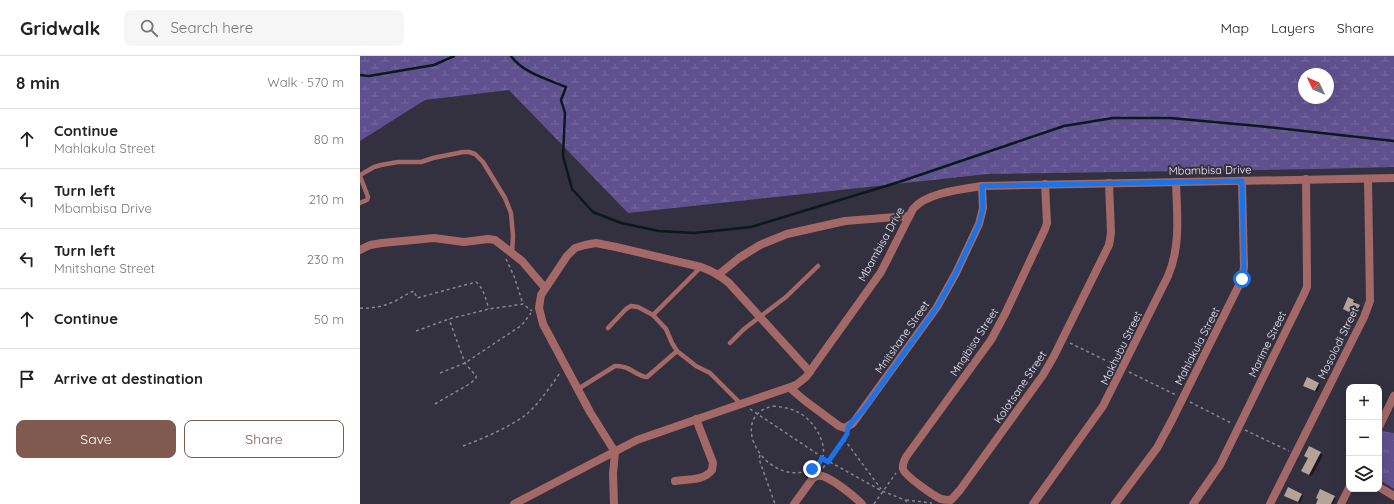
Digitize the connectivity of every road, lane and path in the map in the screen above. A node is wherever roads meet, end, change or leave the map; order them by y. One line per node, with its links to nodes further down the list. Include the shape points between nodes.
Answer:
1 (360, 176): 10 (lane, via 368,198); 14 (lane, via 381,165 421,162 463,152 475,154 483,162 505,198 511,213)
2 (1394, 178): 4 (street, Mbambisa Drive)
3 (1306, 179): 4 (street, Mbambisa Drive); 5 (street, Mbambisa Drive); 68 (street, Marime Street, via 1307,274 1304,294 1220,465)
4 (1368, 179): 69 (street, Mosolodi Street, via 1370,301)
5 (1242, 181): 6 (street, Mbambisa Drive); 67 (street, Mahlakula Street, via 1242,279 1157,448)
6 (1176, 182): 7 (street, Mbambisa Drive); 66 (street, Makhubu Street, via 1177,244 1175,259 1168,276 1103,406)
7 (1109, 183): 8 (street, Mbambisa Drive); 50 (street, Kolotsane Street, via 1109,245 1054,356 1035,387 954,498 940,499 909,477)
8 (1045, 184): 9 (street, Mbambisa Drive); 50 (street, Mnqibisa Street, via 1046,230 1005,314 981,354 906,457)
9 (982, 186): 11 (street, Mbambisa Drive, via 931,197 917,204); 43 (street, Mnitshane Street, via 983,208 980,220 956,273 937,307 864,409)
10 (360, 203)
11 (909, 216): 17 (street, via 844,221 787,234 760,245); 33 (street, Mbambisa Drive, via 880,272)
12 (501, 244): 13 (street, via 488,239 464,242 434,238 382,242); 14 (street); 20 (path)
13 (360, 250)
14 (512, 253): 18 (street, via 522,260)
15 (818, 266): 25 (lane, via 786,297)
16 (701, 267): 17 (street); 18 (street, via 596,243 579,246 570,252); 24 (lane)
17 (718, 275): 25 (street)
18 (545, 288): 19 (street)
19 (539, 300): 23 (path); 32 (street, via 539,314)
20 (523, 304): 22 (path); 23 (path)
21 (360, 308): 22 (path, via 381,306 414,291 417,298 476,282)
22 (489, 309): 26 (path)
23 (532, 312): 31 (path, via 522,325)
24 (653, 315): 27 (lane, via 631,306); 30 (lane, via 666,329)
25 (760, 316): 29 (lane); 33 (street)
26 (449, 319): 28 (path); 31 (path)
27 (608, 328)
28 (416, 331)
29 (730, 343)
30 (677, 351): 36 (lane, via 647,377 642,377 630,369 615,366); 39 (lane, via 710,373)
31 (465, 363): 34 (path); 38 (path, via 476,376 474,381)
32 (564, 363): 36 (street); 45 (path, via 551,386 526,414 511,424)
33 (810, 372): 35 (street, Mbambisa Drive)
34 (440, 373)
35 (790, 388): 39 (street, Mbambisa Drive); 43 (street, via 839,426)
36 (578, 389): 46 (street)
37 (1394, 396): 42 (street)
38 (435, 404)
39 (741, 404): 40 (path); 41 (street, Mbambisa Drive)
40 (757, 414): 47 (path, via 751,436); 48 (path); 48 (path, via 773,406 804,415 821,436 824,451)
41 (696, 419): 46 (street, Mbambisa Drive, via 637,440); 52 (street, via 713,463 712,470 706,476)
42 (1382, 421)
43 (848, 427): 44 (path)
44 (844, 439): 49 (path); 54 (path)
45 (463, 446)
46 (615, 452): 58 (street, Mbambisa Drive); 59 (street, via 612,474)
47 (760, 456): 48 (path, via 768,463 788,472 801,472 818,465); 60 (path)
48 (822, 458): 49 (path)
49 (828, 462): 51 (path); 54 (path)
50 (902, 467): 54 (path)
51 (817, 476): 61 (street); 62 (street, via 831,480)
52 (675, 481)
53 (1382, 489): 56 (street)
54 (882, 491): 57 (path); 63 (path)
55 (1347, 492): 70 (street)
56 (1394, 496)
57 (905, 500): 64 (path); 65 (path)
58 (514, 504)
59 (614, 504)
60 (775, 504)
61 (794, 504)
62 (862, 504)
63 (874, 504)
64 (909, 504)
65 (938, 504)
66 (1033, 504)
67 (1115, 504)
68 (1193, 504)
69 (1270, 504)
70 (1341, 504)

